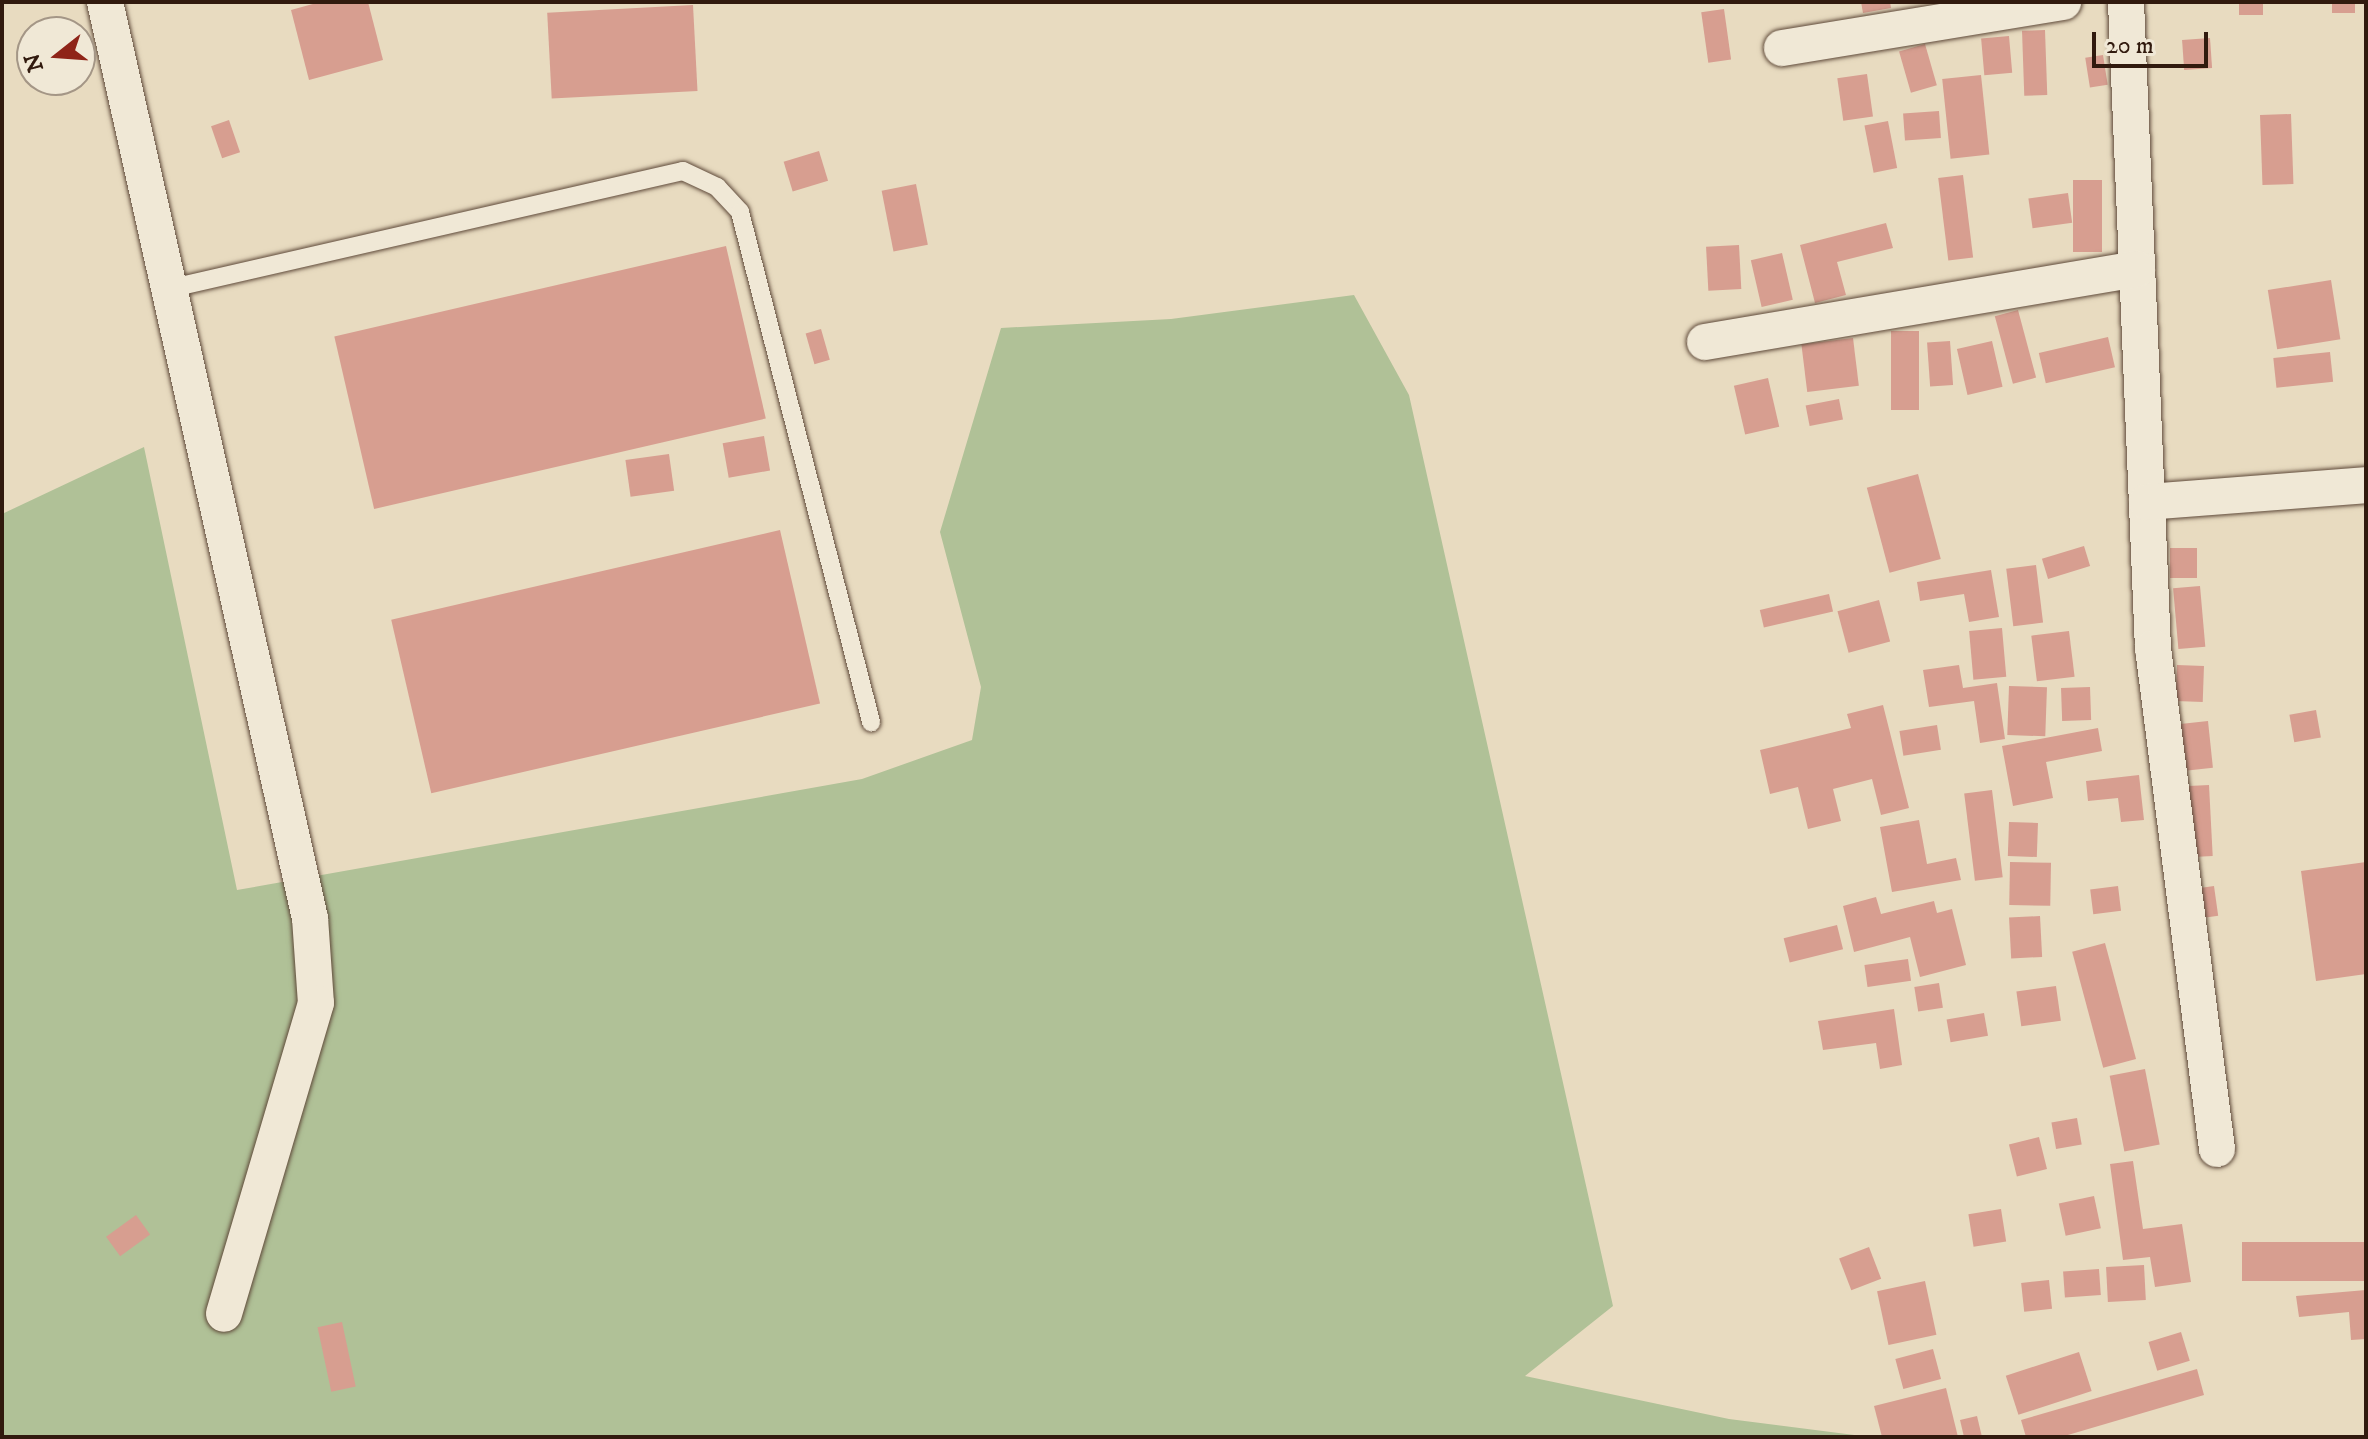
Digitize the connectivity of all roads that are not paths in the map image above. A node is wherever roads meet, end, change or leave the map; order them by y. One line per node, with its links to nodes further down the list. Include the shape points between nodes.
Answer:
1 (105, 2): 6 (street)
2 (2063, 2): 4 (street)
3 (2126, 2): 5 (street)
4 (1782, 48)
5 (2137, 269): 7 (street); 9 (street)
6 (172, 288): 10 (lane, via 683,171 717,187 740,212); 12 (street, via 310,918 316,1003)
7 (1705, 342)
8 (2366, 485): 9 (street)
9 (2147, 502): 11 (street, via 2153,648)
10 (871, 722)
11 (2217, 1149)
12 (224, 1314)

